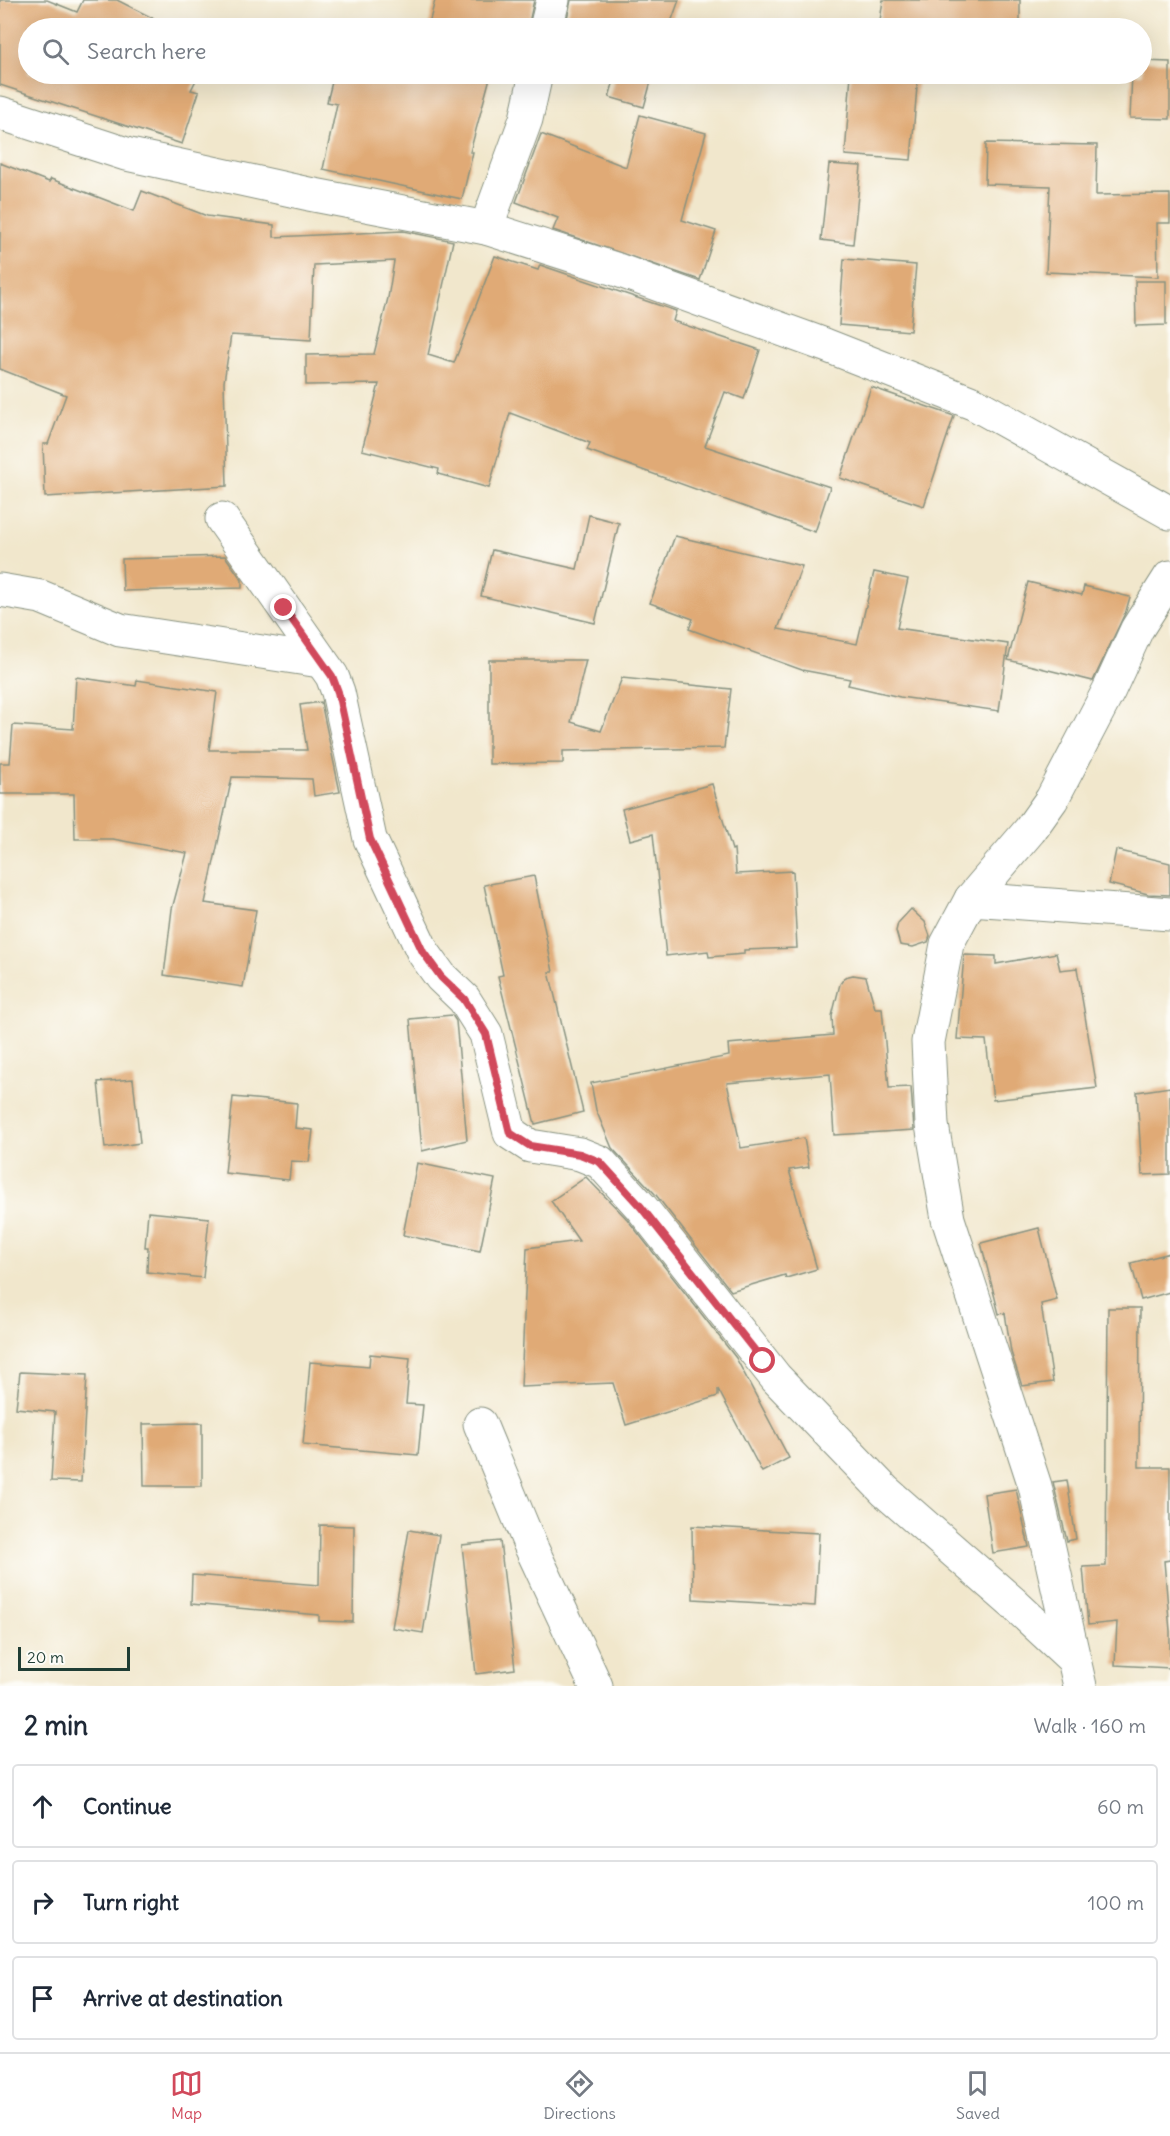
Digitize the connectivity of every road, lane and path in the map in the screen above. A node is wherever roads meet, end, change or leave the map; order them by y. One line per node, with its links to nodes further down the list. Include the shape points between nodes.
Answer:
1 (553, 0): 2 (street)
2 (548, 18)
3 (534, 84): 5 (street, via 526,119)
4 (0, 112): 5 (street, via 126,154)
5 (486, 228): 6 (street, via 615,269 975,404)
6 (1170, 513)
7 (222, 519): 10 (street)
8 (1170, 577): 11 (street, via 1137,629 1052,799)
9 (0, 590): 10 (street, via 41,597 120,630)
10 (320, 661): 14 (street, via 338,692 370,839 423,952 464,999 486,1034 510,1133 530,1146 580,1154 600,1162 648,1216 776,1378 885,1491 1013,1603)
11 (971, 899): 12 (street); 14 (street, via 947,944 928,1042 932,1125 948,1219 1035,1486)
12 (1170, 914)
13 (480, 1424): 15 (street, via 531,1547)
14 (1076, 1672)
15 (596, 1686)

